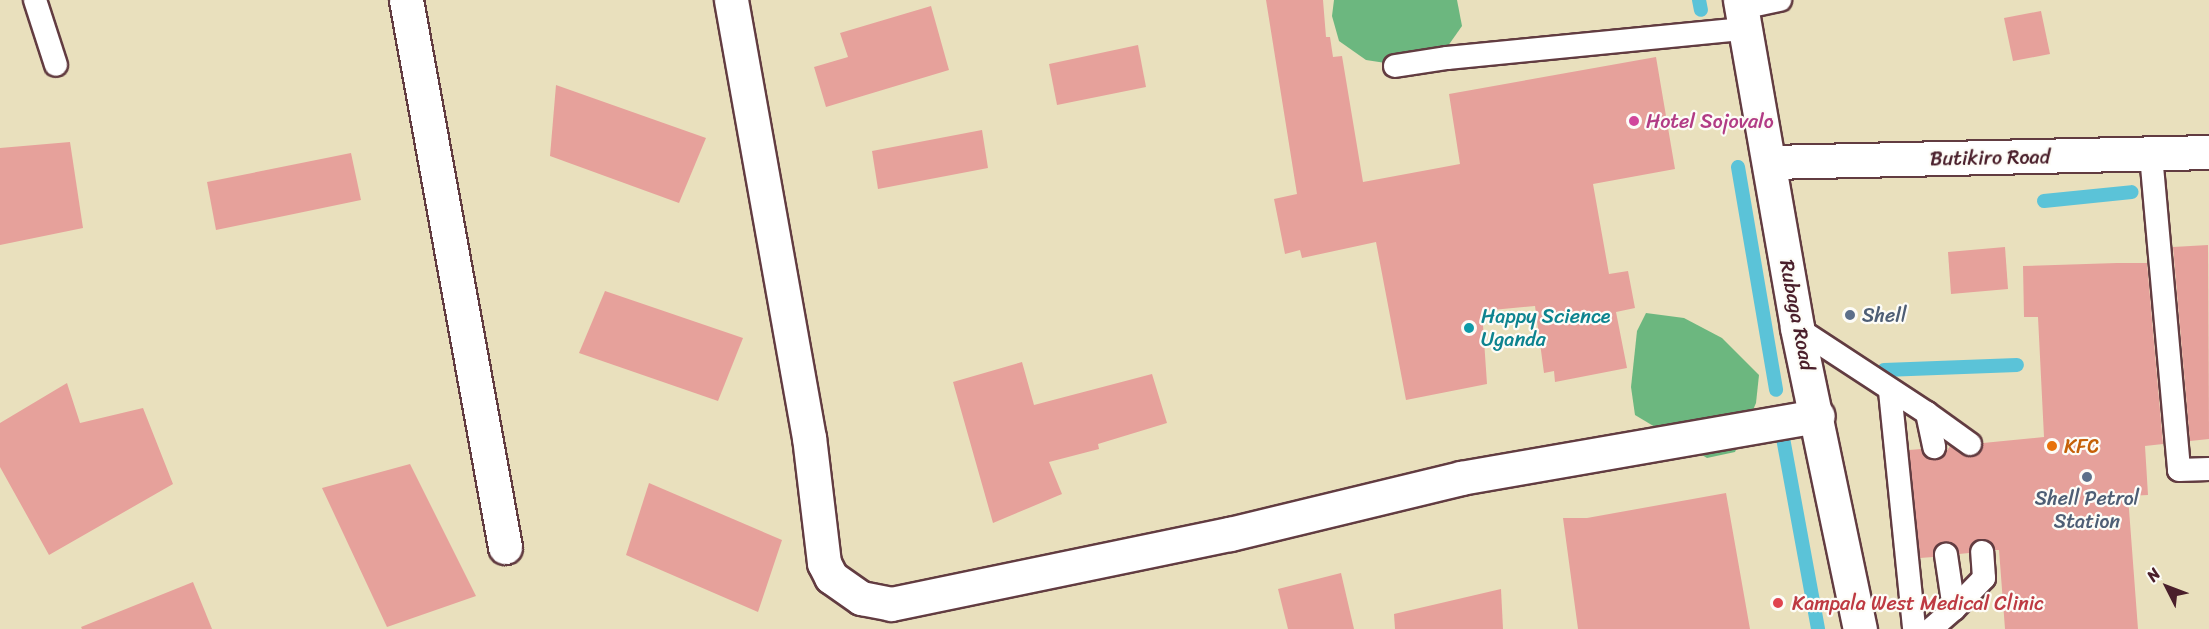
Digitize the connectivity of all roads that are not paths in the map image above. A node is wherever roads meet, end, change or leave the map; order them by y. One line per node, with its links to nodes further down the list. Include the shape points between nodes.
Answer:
1 (35, 0): 6 (lane)
2 (406, 0): 18 (street)
3 (731, 0): 14 (street, via 809,437 824,563 831,578 861,598 891,604 1230,534 1461,478)
4 (1780, 0): 5 (lane)
5 (1742, 13): 7 (lane); 10 (street, Rubaga Road)
6 (56, 65)
7 (1395, 66)
8 (2209, 152): 9 (street, Butikiro Road)
9 (2151, 155): 10 (street, Butikiro Road); 17 (lane, via 2179,470)
10 (1770, 162): 11 (street, Rubaga Road)
11 (1797, 328): 12 (lane); 14 (street, Rubaga Road)
12 (1890, 391): 13 (lane); 23 (lane)
13 (1927, 414): 15 (lane); 16 (lane)
14 (1818, 416): 22 (street, Rubaga Road)
15 (1970, 444)
16 (1934, 447)
17 (2209, 469)
18 (505, 547)
19 (1982, 552): 21 (lane, via 1984,578)
20 (1946, 555): 21 (lane)
21 (1954, 609): 24 (lane)
22 (1860, 629)
23 (1914, 629)
24 (1931, 629)

